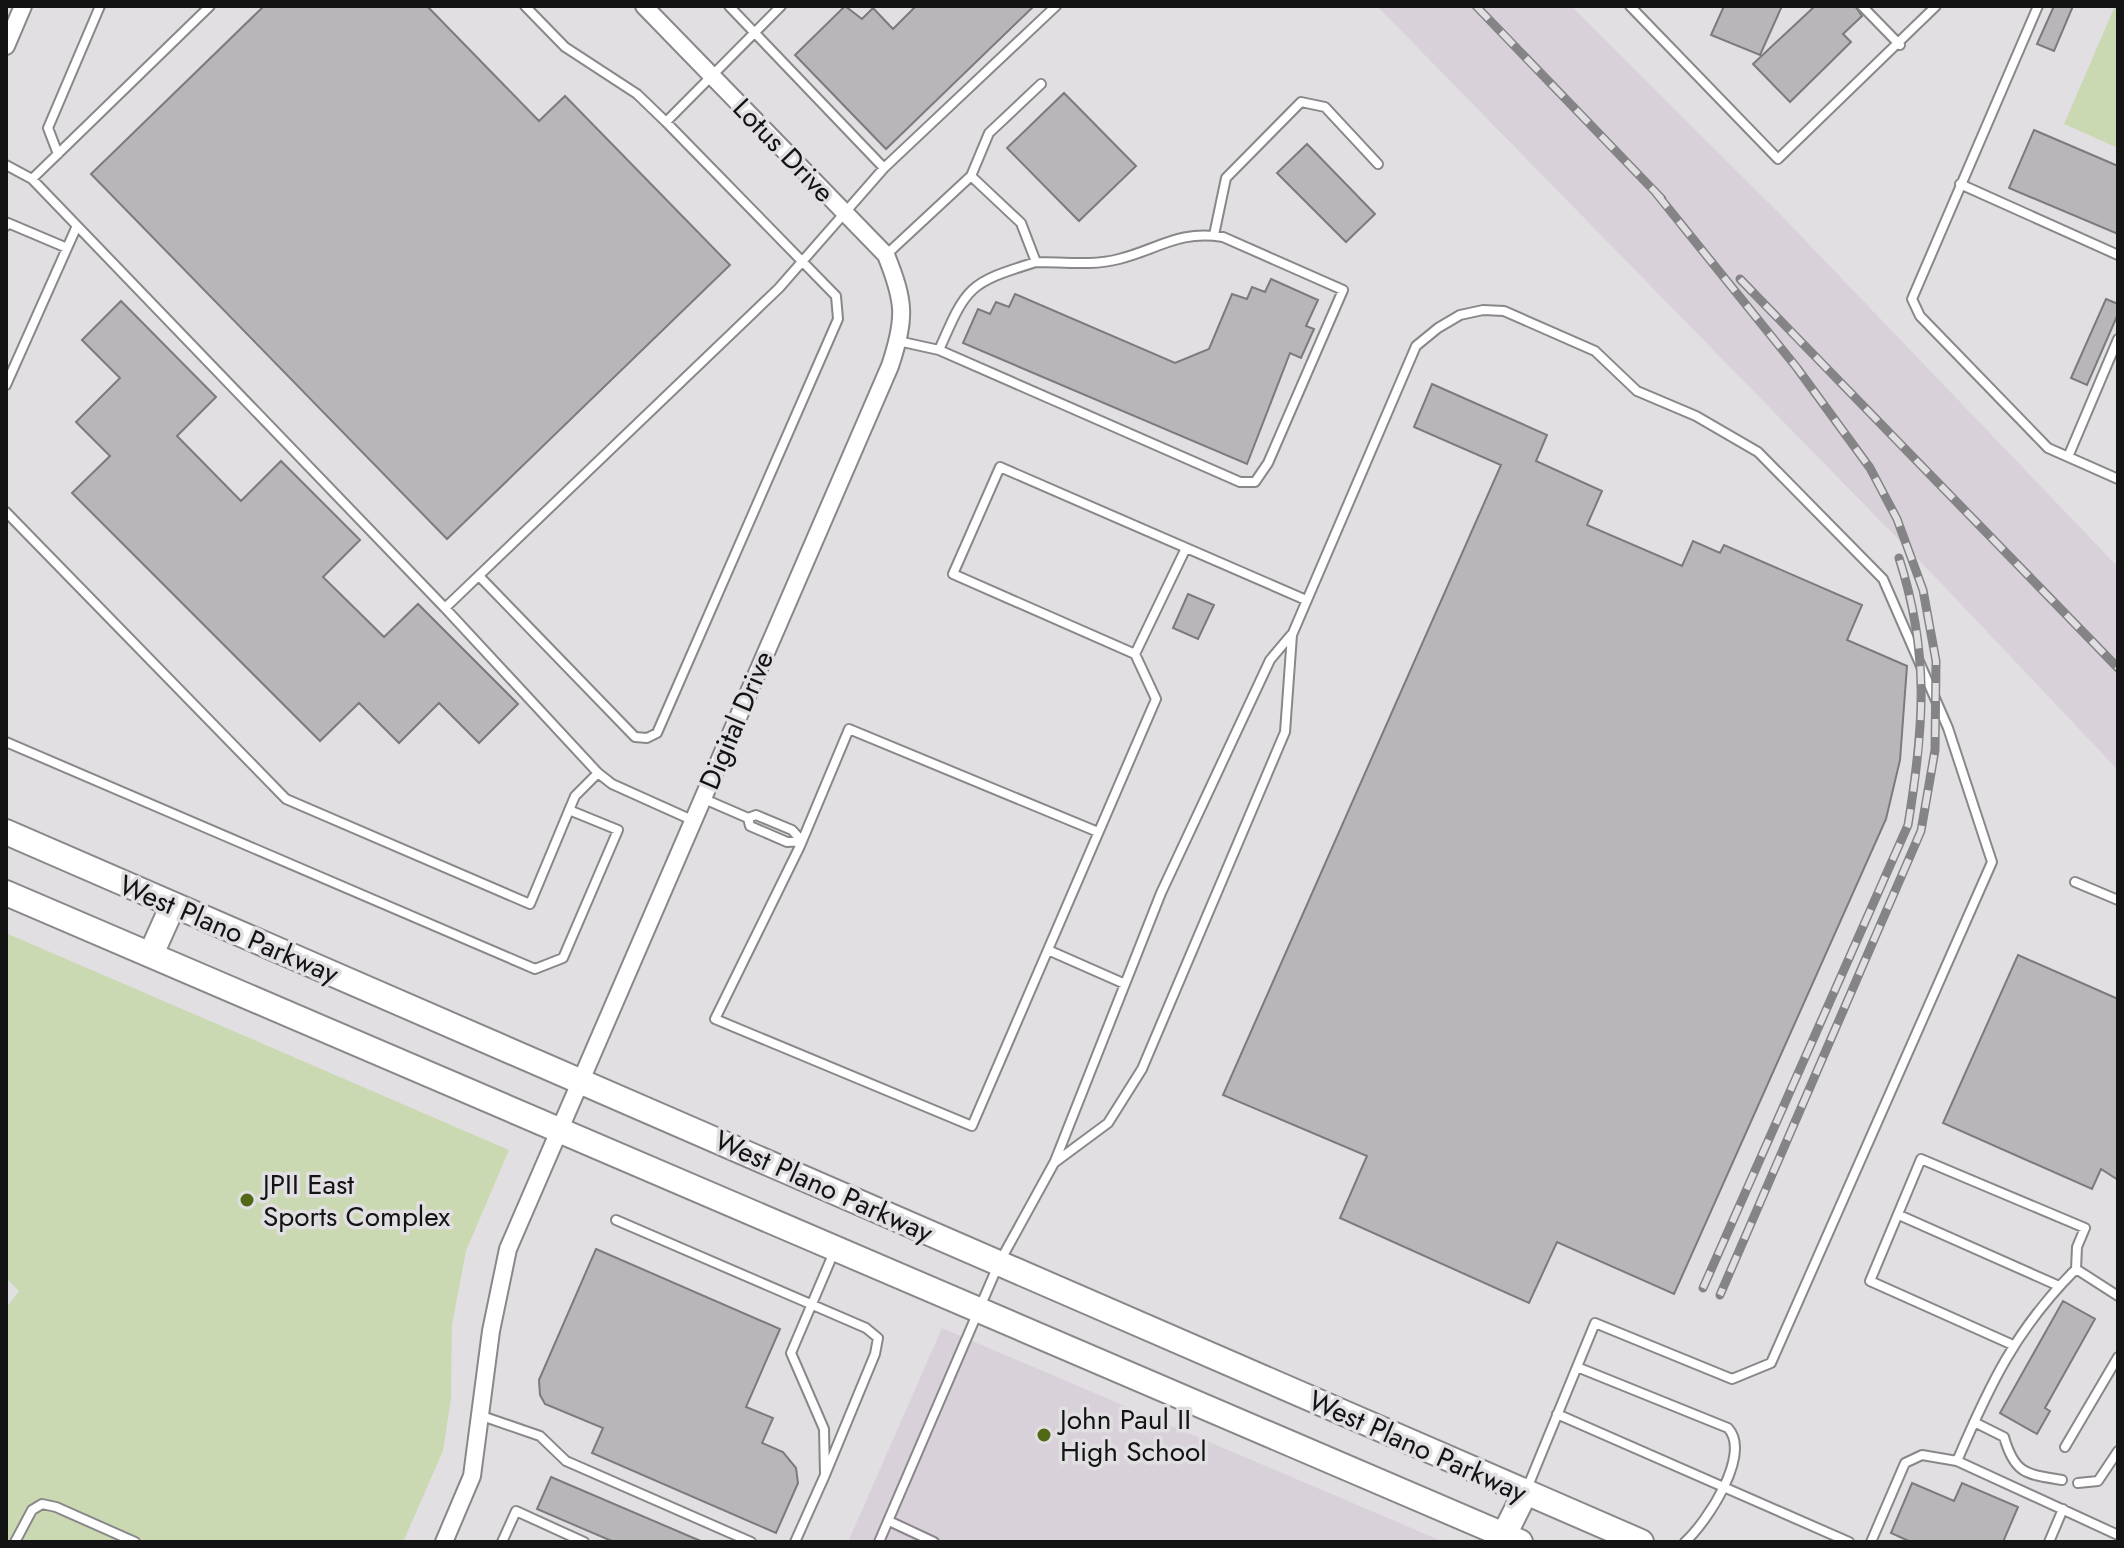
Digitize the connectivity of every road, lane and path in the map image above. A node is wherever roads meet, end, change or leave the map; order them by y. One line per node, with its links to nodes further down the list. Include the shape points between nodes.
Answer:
1 (100, 6): 19 (lane, via 48,128)
2 (210, 6): 19 (lane)
3 (525, 6): 18 (lane, via 565,47 637,94)
4 (644, 6): 16 (street, Lotus Drive)
5 (729, 6): 13 (lane)
6 (781, 6): 13 (lane)
7 (1056, 6): 22 (lane)
8 (1630, 6): 14 (lane, via 1778,159)
9 (1862, 6): 14 (lane)
10 (1936, 6): 14 (lane)
11 (2038, 6): 25 (lane)
12 (15, 13): 15 (street)
13 (755, 33): 16 (lane); 22 (lane)
14 (1900, 45)
15 (6, 46)
16 (713, 77): 18 (lane); 26 (street, Lotus Drive)
17 (1041, 84): 23 (lane, via 989,133)
18 (666, 122): 34 (lane)
19 (58, 154): 24 (lane)
20 (1378, 164): 29 (lane, via 1325,107 1301,102 1226,178)
21 (6, 165): 24 (lane)
22 (884, 168): 26 (lane)
23 (971, 176): 31 (lane); 33 (lane, via 1021,223)
24 (32, 179): 28 (lane)
25 (1960, 184): 32 (lane); 40 (lane, via 1913,293 1914,307 2042,442)
26 (846, 212): 31 (street, Lotus Drive); 34 (lane)
27 (6, 226): 30 (lane)
28 (76, 228): 30 (lane); 46 (lane)
29 (1214, 235): 33 (lane, via 1182,236 1106,261); 38 (lane, via 1343,290 1255,482 1240,482)
30 (67, 248): 39 (lane)
31 (886, 255): 35 (street, Lotus Drive)
32 (2118, 255)
33 (1036, 262): 38 (lane, via 969,289)
34 (803, 264): 44 (lane); 44 (lane, via 836,296 838,319 657,733 635,737)
35 (904, 306): 37 (street, Digital Drive)
36 (2118, 339): 40 (lane)
37 (898, 341): 38 (lane); 51 (street, Digital Drive)
38 (939, 350)
39 (6, 385)
40 (2068, 457): 41 (lane)
41 (2118, 479)
42 (6, 512): 52 (lane, via 286,799 530,904)
43 (1186, 548): 45 (lane); 48 (lane); 48 (lane, via 1000,467 953,574)
44 (479, 576): 46 (lane)
45 (1306, 600): 47 (lane); 78 (lane, via 1416,346 1460,315 1504,311 1595,351 1637,391 1696,416 1758,452 1883,579 1948,728 1992,862 1771,1363 1732,1379 1595,1323)
46 (445, 608): 50 (lane)
47 (1292, 635): 63 (lane, via 1270,660 1161,893); 66 (lane, via 1285,732 1142,1069 1108,1123)
48 (1135, 654): 55 (lane, via 1156,699)
49 (6, 742): 52 (lane, via 535,969 563,958 618,830)
50 (598, 773): 52 (lane); 53 (lane)
51 (702, 798): 53 (street, Digital Drive); 56 (lane, via 792,830)
52 (569, 810)
53 (692, 820): 64 (street, Digital Drive)
54 (6, 832): 60 (main road, West Plano Parkway)
55 (1098, 832): 56 (lane, via 849,729); 61 (lane)
56 (802, 841): 61 (lane, via 715,1019 972,1126)
57 (2075, 882): 59 (lane)
58 (6, 893): 62 (main road, West Plano Parkway)
59 (2118, 900)
60 (173, 905): 62 (main road); 64 (main road, West Plano Parkway)
61 (1048, 950): 63 (lane)
62 (151, 954): 65 (main road, West Plano Parkway)
63 (1125, 984): 66 (lane)
64 (583, 1080): 65 (street, Digital Drive); 70 (main road, West Plano Parkway)
65 (560, 1130): 69 (main road, West Plano Parkway); 80 (street, Digital Drive, via 508,1249)
66 (1054, 1163): 70 (lane)
67 (1899, 1215): 71 (lane, via 1921,1159 2085,1228); 72 (lane); 76 (lane, via 1870,1281)
68 (616, 1220): 74 (lane)
69 (836, 1248): 74 (lane); 75 (main road, West Plano Parkway)
70 (999, 1263): 75 (lane); 89 (main road, West Plano Parkway)
71 (2076, 1269): 72 (lane); 73 (lane)
72 (2059, 1286): 76 (lane)
73 (2118, 1296)
74 (812, 1305): 85 (lane, via 791,1353 824,1429); 85 (lane, via 878,1338)
75 (980, 1308): 91 (lane); 93 (main road, West Plano Parkway)
76 (2013, 1345): 81 (lane)
77 (2118, 1357): 82 (lane)
78 (1577, 1367): 79 (lane); 88 (lane, via 1728,1428 1737,1445)
79 (1557, 1414): 88 (lane); 89 (lane)
80 (482, 1416): 96 (street, Digital Drive, via 472,1476); 99 (lane, via 540,1436 566,1461)
81 (1974, 1422): 84 (lane); 86 (lane, via 2004,1437 2021,1471)
82 (2065, 1447)
83 (2118, 1451): 87 (lane, via 2098,1481)
84 (1957, 1461): 90 (lane); 106 (lane, via 1922,1455 1905,1463)
85 (825, 1475): 100 (lane)
86 (2062, 1480)
87 (2078, 1483)
88 (1724, 1487): 104 (lane); 105 (lane)
89 (1525, 1493): 93 (main road); 103 (main road, West Plano Parkway)
90 (2063, 1509): 92 (lane); 107 (lane)
91 (889, 1521): 101 (lane); 102 (lane)
92 (2118, 1535)
93 (1512, 1539)
94 (15, 1542): 95 (lane, via 32,1510 42,1504)
95 (135, 1542)
96 (444, 1542)
97 (502, 1542): 98 (lane, via 516,1511)
98 (584, 1542)
99 (751, 1542)
100 (795, 1542)
101 (879, 1542)
102 (934, 1542)
103 (1641, 1542)
104 (1685, 1542)
105 (1849, 1542)
106 (1871, 1542)
107 (2049, 1542)

